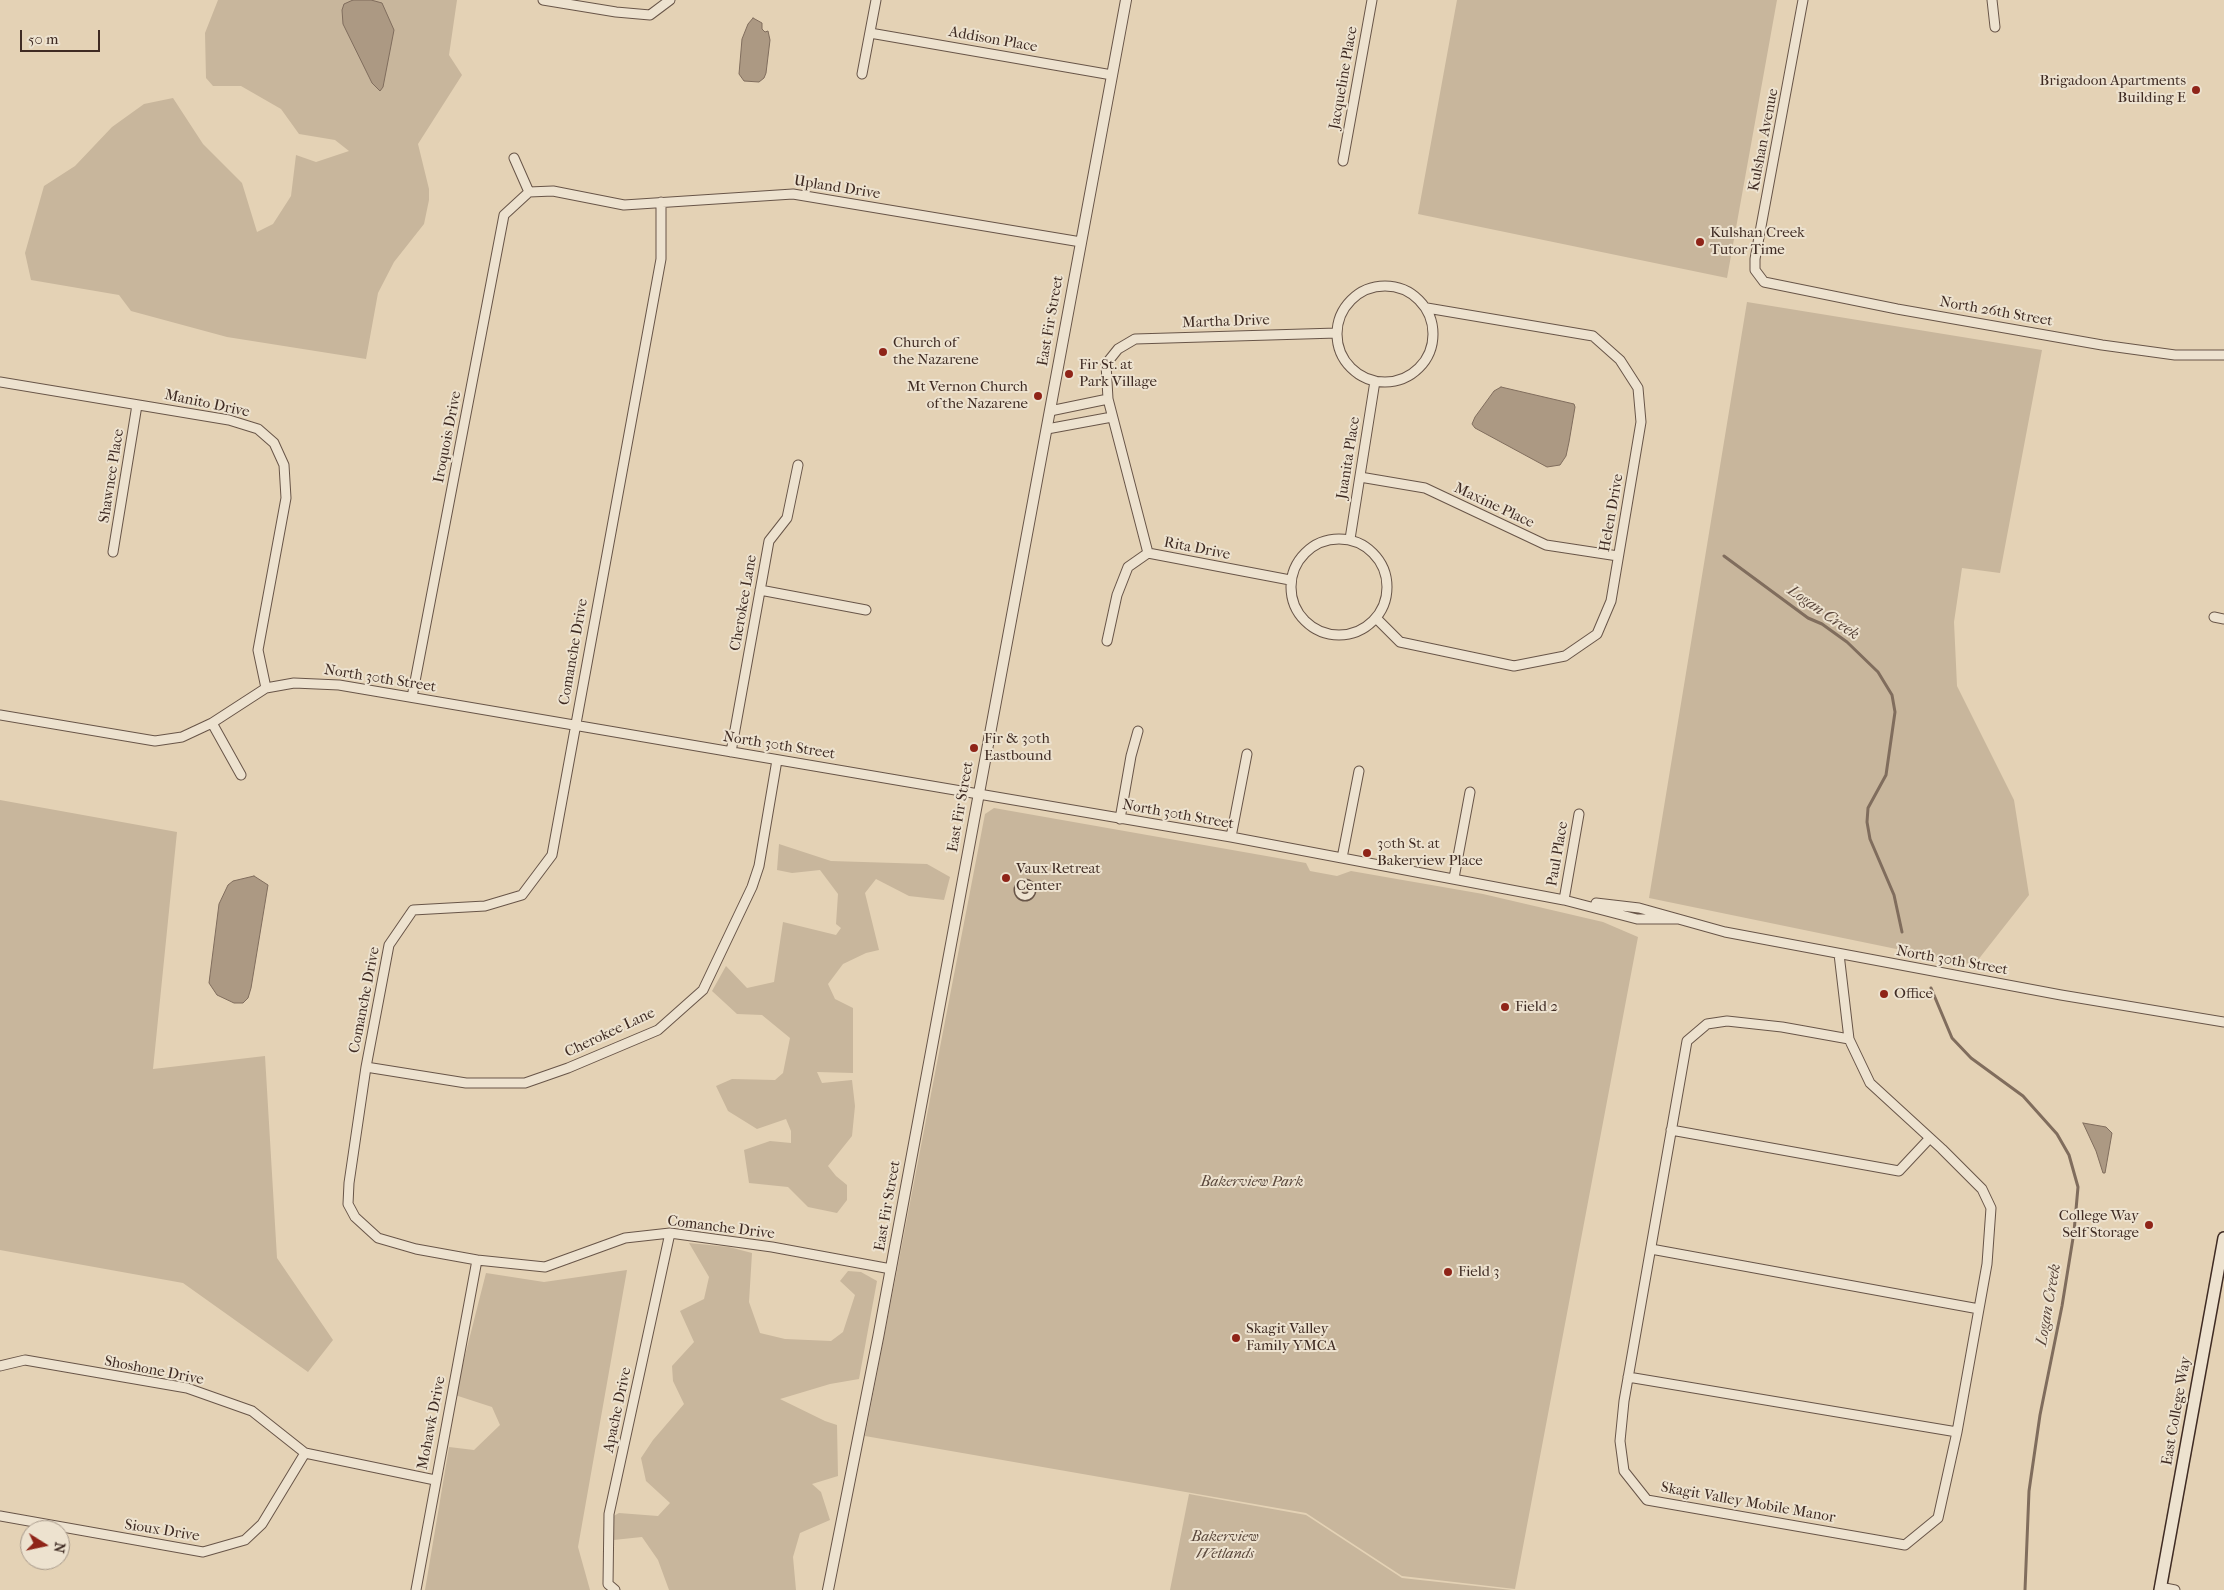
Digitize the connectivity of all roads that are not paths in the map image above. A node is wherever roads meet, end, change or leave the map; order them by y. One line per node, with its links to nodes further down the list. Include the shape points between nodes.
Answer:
1 (543, 0): 2 (street, via 650,15)
2 (670, 0)
3 (876, 0): 9 (street)
4 (1126, 0): 11 (street, East Fir Street)
5 (1372, 0): 13 (street, Jacqueline Place)
6 (1803, 0): 17 (street, Kulshan Avenue, via 1755,259 1756,270)
7 (1992, 0): 8 (street)
8 (1996, 27)
9 (870, 33): 10 (street); 11 (street, Addison Place)
10 (862, 74)
11 (1112, 75): 16 (street, East Fir Street)
12 (514, 158): 14 (street)
13 (1343, 161)
14 (529, 192): 15 (street, Upland Drive, via 553,191 624,205); 43 (street, Iroquois Drive, via 504,215)
15 (661, 202): 16 (street, Upland Drive, via 793,194); 46 (street, Comanche Drive, via 661,259)
16 (1080, 242): 26 (street, East Fir Street)
17 (1764, 282): 21 (street, North 26th Street, via 2110,346 2175,355)
18 (1427, 308): 19 (street, via 1413,293 1393,286 1373,287 1354,296 1342,312); 22 (street, via 1433,326 1432,345 1425,362 1411,375 1394,382); 34 (street, Helen Drive, via 1593,336 1620,360 1638,388 1641,422)
19 (1337, 333): 20 (street, Martha Drive, via 1135,339); 22 (street, via 1341,354 1355,372)
20 (1118, 349): 24 (street, Rita Drive, via 1106,364)
21 (2224, 355)
22 (1375, 381): 30 (street, Juanita Place)
23 (0, 382): 25 (street, Manito Drive)
24 (1108, 399): 26 (street); 27 (street, Rita Drive)
25 (137, 405): 32 (street, Shawnee Place); 42 (street, Manito Drive, via 229,420 258,429 274,443 281,458 286,498 258,650)
26 (1050, 411): 28 (street, East Fir Street)
27 (1112, 417): 28 (street); 33 (street, Rita Drive)
28 (1047, 429): 54 (street, East Fir Street)
29 (798, 465): 36 (street, Cherokee Lane, via 787,518 769,541)
30 (1360, 477): 31 (street, Juanita Place); 34 (street, Maxine Place, via 1425,488 1546,545)
31 (1350, 540): 35 (street, via 1330,540 1311,547 1301,556); 39 (street, via 1371,551 1385,572 1384,604)
32 (113, 552)
33 (1148, 553): 35 (street, Rita Drive); 41 (street, via 1128,567 1117,594)
34 (1618, 556): 39 (street, Helen Drive, via 1611,601 1597,634 1565,656 1514,666 1400,642)
35 (1290, 580): 39 (street, via 1296,610 1318,631 1334,636 1349,634 1364,629)
36 (760, 590): 37 (street); 48 (street, Cherokee Lane)
37 (866, 610)
38 (2214, 617): 40 (street)
39 (1376, 618)
40 (2224, 619)
41 (1108, 641)
42 (266, 688): 43 (street, North 30th Street, via 315,682); 45 (street, North 30th Street)
43 (412, 697): 46 (street, North 30th Street)
44 (0, 715): 45 (street, North 30th Street, via 155,741 182,736)
45 (212, 723): 52 (street)
46 (575, 726): 48 (street, North 30th Street); 64 (street, Comanche Drive, via 552,855 522,895 485,906 413,910 389,945)
47 (1138, 731): 56 (street)
48 (731, 752): 50 (street, North 30th Street)
49 (1247, 754): 57 (street)
50 (777, 760): 54 (street, North 30th Street); 64 (street, Cherokee Lane, via 759,866 752,887 703,990 658,1030 525,1083 466,1083)
51 (1359, 771): 58 (street)
52 (241, 775)
53 (1470, 792): 59 (street)
54 (978, 794): 56 (street, North 30th Street); 71 (street, East Fir Street)
55 (1579, 814): 60 (street, Paul Place)
56 (1120, 819): 57 (street, North 30th Street)
57 (1231, 837): 58 (street, North 30th Street)
58 (1342, 858): 59 (street, North 30th Street)
59 (1454, 878): 60 (street, North 30th Street)
60 (1564, 900): 61 (street, North 30th Street, via 1639,908 1725,932)
61 (1839, 954): 62 (street, North 30th Street); 63 (street, Skagit Valley Mobile Manor)
62 (2224, 1022)
63 (1849, 1039): 65 (street, Skagit Valley Mobile Manor, via 1727,1021 1707,1024 1688,1041); 66 (street, Skagit Valley Mobile Manor, via 1870,1084)
64 (366, 1067): 70 (street, Comanche Drive, via 349,1183 348,1204 355,1217 378,1238)
65 (1671, 1130): 66 (street, via 1899,1171); 69 (street, Skagit Valley Mobile Manor)
66 (1929, 1139): 72 (street, Skagit Valley Mobile Manor, via 1982,1189 1991,1208 1987,1264)
67 (670, 1233): 70 (street, Comanche Drive, via 625,1238 545,1267); 71 (street, Comanche Drive, via 772,1247); 81 (street, Apache Drive, via 609,1514 608,1584)
68 (2224, 1238): 79 (main road, East College Way)
69 (1651, 1249): 72 (street); 74 (street, Skagit Valley Mobile Manor)
70 (477, 1260): 77 (street, Mohawk Drive)
71 (891, 1270): 82 (street, East Fir Street)
72 (1979, 1309): 75 (street, Skagit Valley Mobile Manor)
73 (0, 1366): 76 (street, Shoshone Drive, via 25,1360 187,1388 252,1411)
74 (1628, 1377): 75 (street); 75 (street, Skagit Valley Mobile Manor, via 1620,1442 1624,1471 1647,1500 1905,1545 1938,1518)
75 (1958, 1432)
76 (305, 1453): 77 (street, Shoshone Drive); 78 (street, Sioux Drive, via 262,1524 245,1540 202,1552)
77 (435, 1480): 80 (street, Mohawk Drive)
78 (0, 1516)
79 (2160, 1589): 83 (street)
80 (416, 1590)
81 (616, 1590)
82 (828, 1590)
83 (2175, 1590)

